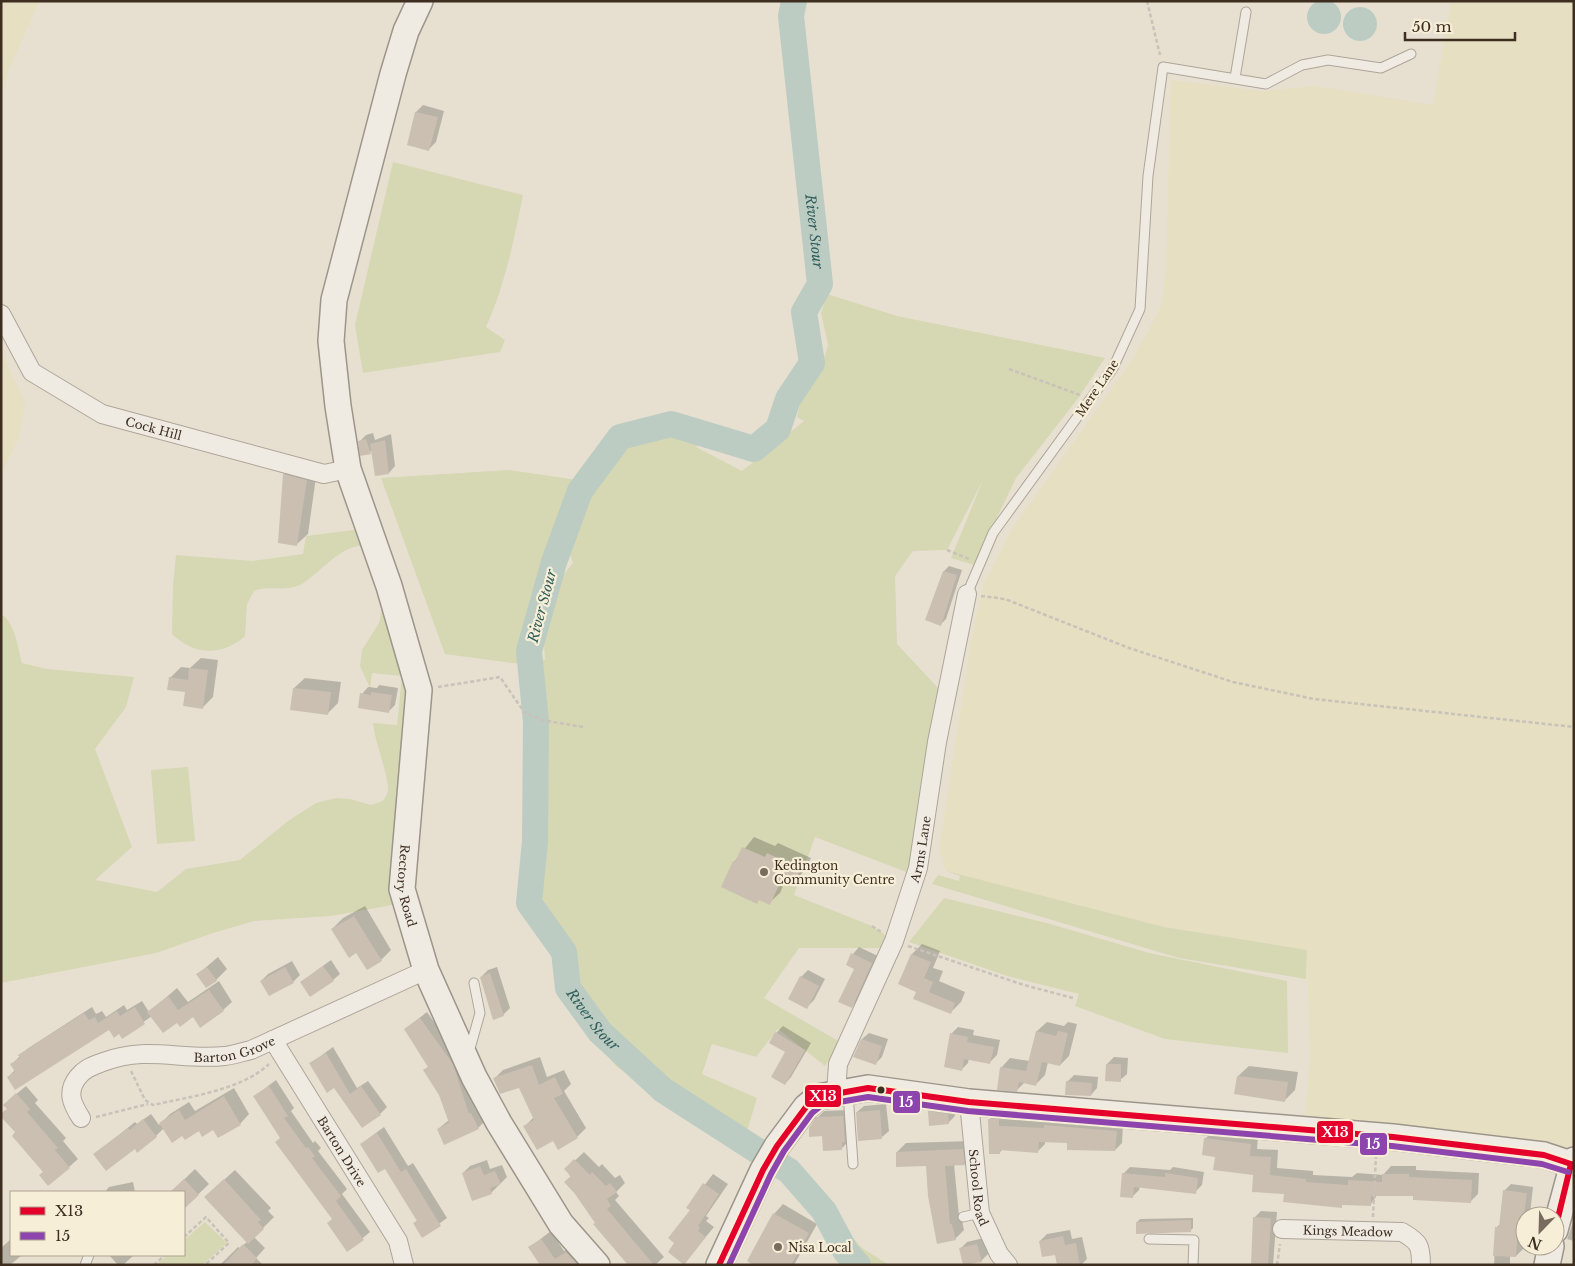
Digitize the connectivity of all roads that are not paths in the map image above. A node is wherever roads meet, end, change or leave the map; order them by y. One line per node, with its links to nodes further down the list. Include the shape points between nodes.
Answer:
1 (420, 1): 6 (street, Rectory Road, via 406,31 393,74 334,300 331,341)
2 (1246, 12): 4 (lane)
3 (1411, 54): 4 (lane, via 1381,68 1328,60 1302,65 1266,84)
4 (1235, 78): 7 (lane, Mere Lane, via 1163,66 1148,176 1140,309 1113,368 993,533)
5 (1, 314): 6 (street, Cock Hill, via 32,372 102,414 324,474)
6 (348, 469): 8 (street, Rectory Road, via 389,586 419,690 402,890)
7 (967, 594): 12 (street, Arms Lane, via 949,676 920,860 908,883 894,941 838,1064)
8 (426, 970): 10 (street, Barton Grove); 11 (street, Rectory Road)
9 (474, 983): 11 (lane, via 480,1013)
10 (276, 1046): 14 (street, Barton Grove, via 224,1056 154,1053 124,1056 84,1069 70,1093); 20 (street, Barton Drive, via 398,1241)
11 (466, 1059): 21 (street, Rectory Road, via 499,1123 561,1224)
12 (842, 1092): 13 (street, via 868,1088); 16 (lane); 22 (street, via 818,1097 806,1107 777,1146)
13 (969, 1102): 15 (street, via 1393,1137 1544,1155); 23 (street, School Road, via 971,1215)
14 (81, 1118)
15 (1572, 1162): 17 (street)
16 (853, 1164)
17 (1561, 1206)
18 (1282, 1229): 25 (street, Kings Meadow, via 1402,1232 1421,1248)
19 (1149, 1239): 24 (lane, via 1194,1240)
20 (404, 1265)
21 (597, 1265)
22 (719, 1265)
23 (1008, 1265)
24 (1193, 1265)
25 (1421, 1265)

